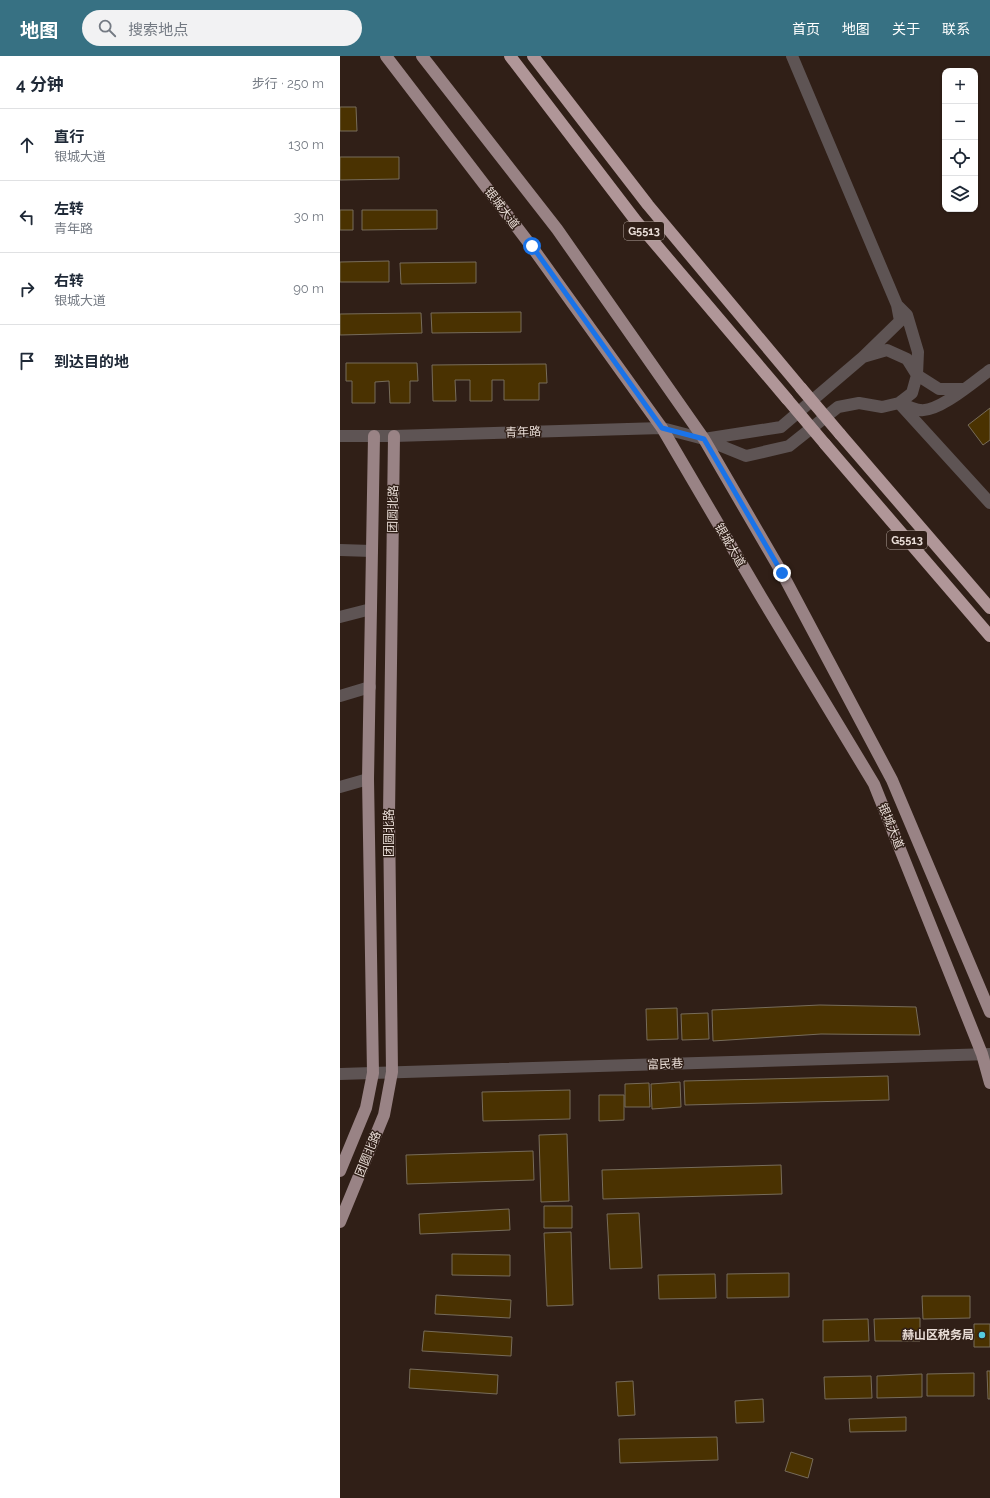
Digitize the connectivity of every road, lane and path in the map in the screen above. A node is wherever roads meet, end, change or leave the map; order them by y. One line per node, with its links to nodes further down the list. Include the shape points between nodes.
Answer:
1 (386, 56): 12 (main road, 银城大道, via 532,246)
2 (422, 56): 16 (main road, 银城大道, via 557,229)
3 (510, 56): 23 (highway, G5513, bridge, via 636,222)
4 (533, 56): 20 (highway, G5513, bridge, via 648,205)
5 (792, 56): 6 (street)
6 (896, 305): 7 (street, via 900,321); 9 (street, via 907,315 916,344)
7 (863, 357): 9 (street, via 888,350 907,359); 16 (street, via 781,427)
8 (990, 370): 10 (street)
9 (917, 375): 10 (street, via 939,389); 11 (street, via 912,393)
10 (965, 389): 11 (street, via 939,406 921,411)
11 (899, 403): 16 (street, 青年路, via 882,408 859,404 838,406 789,446 746,456); 17 (street)
12 (662, 428): 15 (street, 青年路); 16 (street, 青年路); 29 (main road, 银城大道, via 874,784)
13 (340, 436): 14 (street, 青年路)
14 (374, 436): 15 (street, 青年路); 19 (main road, 团圆北路)
15 (394, 436): 30 (main road, 团圆北路, via 389,807)
16 (704, 439): 28 (main road, 银城大道, via 782,573 892,780)
17 (990, 503)
18 (340, 550): 19 (street)
19 (372, 550): 21 (main road, 团圆北路)
20 (990, 608)
21 (371, 609): 22 (street); 24 (main road, 团圆北路)
22 (340, 617)
23 (990, 636)
24 (370, 687): 25 (street); 26 (main road, 团圆北路)
25 (340, 696)
26 (368, 779): 27 (street); 31 (main road, 团圆北路)
27 (340, 787)
28 (990, 1012)
29 (986, 1054): 30 (street, 富民巷); 33 (main road, 银城大道)
30 (392, 1072): 31 (street, 富民巷); 35 (main road, 团圆北路, via 384,1115)
31 (373, 1073): 32 (street, 富民巷); 34 (main road, 团圆北路, via 366,1108)
32 (340, 1074)
33 (990, 1083)
34 (340, 1171)
35 (340, 1222)

